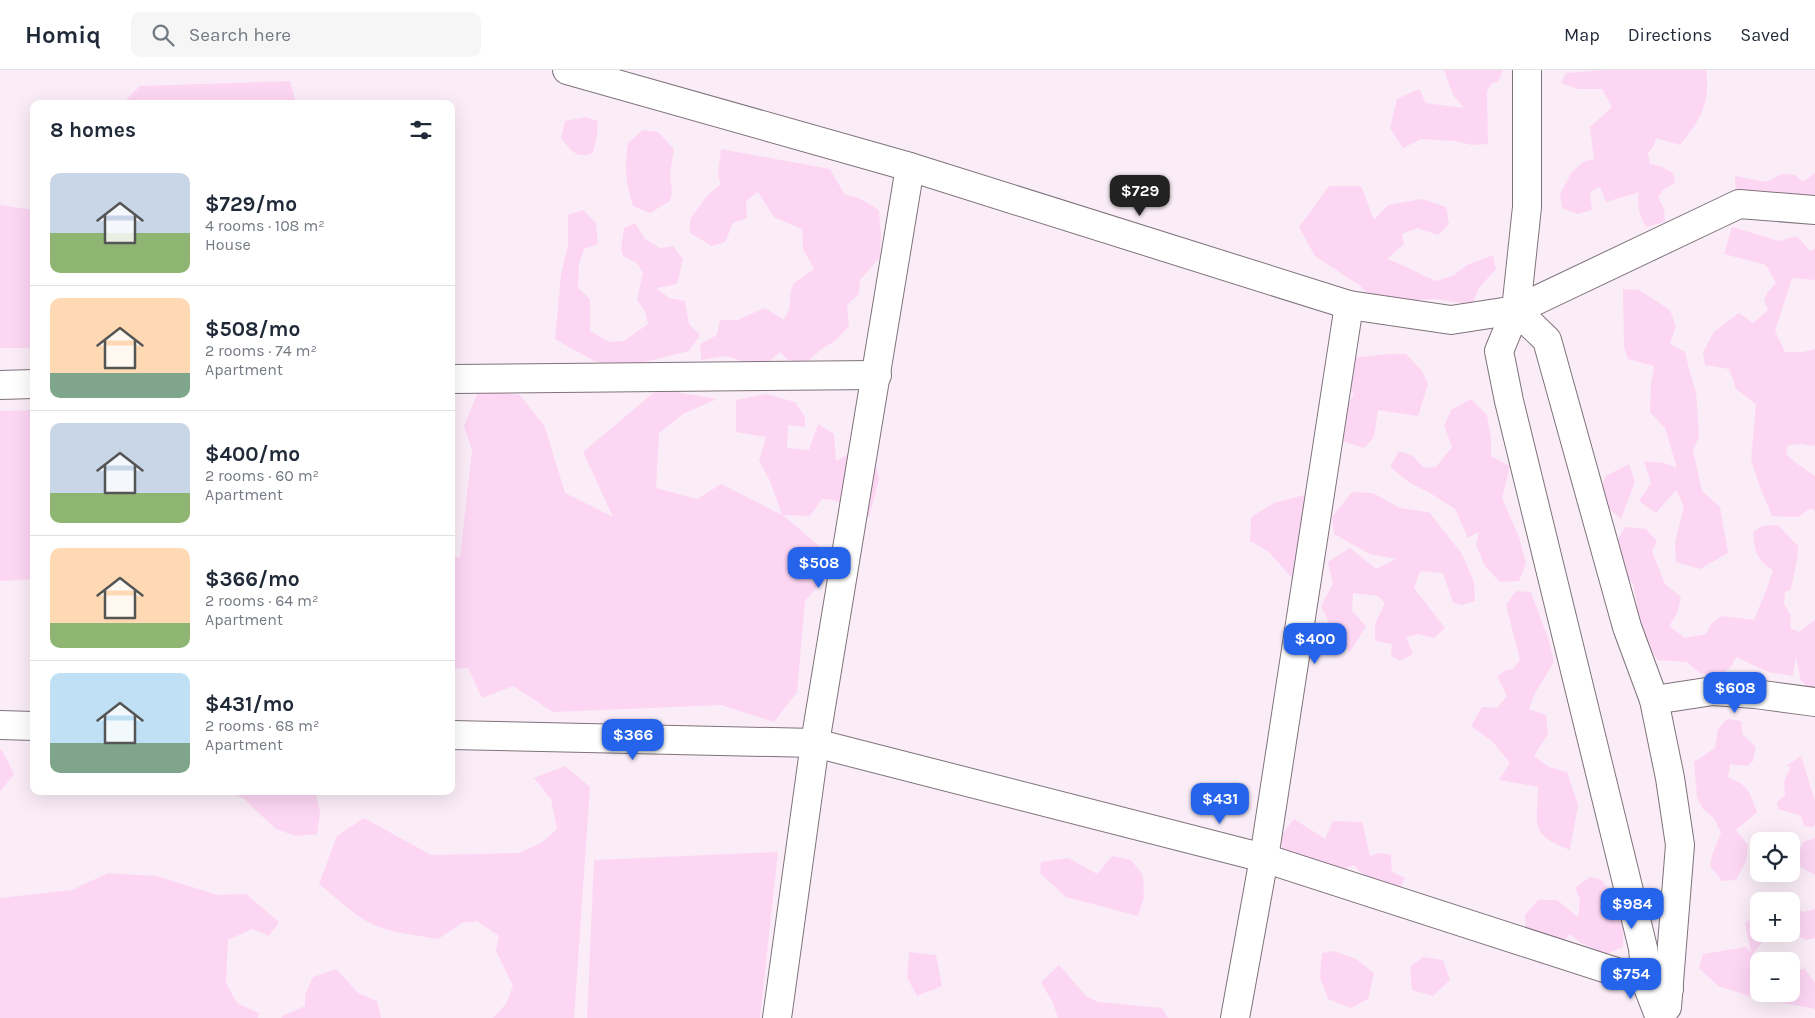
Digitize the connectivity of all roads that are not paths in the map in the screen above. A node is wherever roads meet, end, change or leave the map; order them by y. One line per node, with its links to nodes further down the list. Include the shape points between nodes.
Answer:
1 (567, 70): 3 (street)
2 (1527, 70): 6 (street, via 1527,207)
3 (910, 166): 5 (street); 7 (street)
4 (1815, 210): 6 (street, via 1740,204)
5 (1348, 305): 6 (street, via 1451,320); 17 (street)
6 (1516, 310): 11 (street, via 1547,340 1627,627); 19 (street, via 1499,351)
7 (877, 375): 8 (street); 16 (street)
8 (455, 380)
9 (30, 384): 10 (street)
10 (0, 385)
11 (1654, 700): 12 (street, via 1713,691); 18 (street, via 1680,845)
12 (1815, 702)
13 (0, 725): 14 (street)
14 (30, 726)
15 (455, 735): 16 (street)
16 (815, 743): 17 (street); 22 (street)
17 (1264, 858): 20 (street); 23 (street)
18 (1675, 916): 19 (street); 21 (street)
19 (1643, 948): 20 (street); 21 (street)
20 (1607, 970): 21 (street)
21 (1657, 986): 24 (street); 25 (street)
22 (777, 1018)
23 (1235, 1018)
24 (1660, 1018)
25 (1666, 1018)

